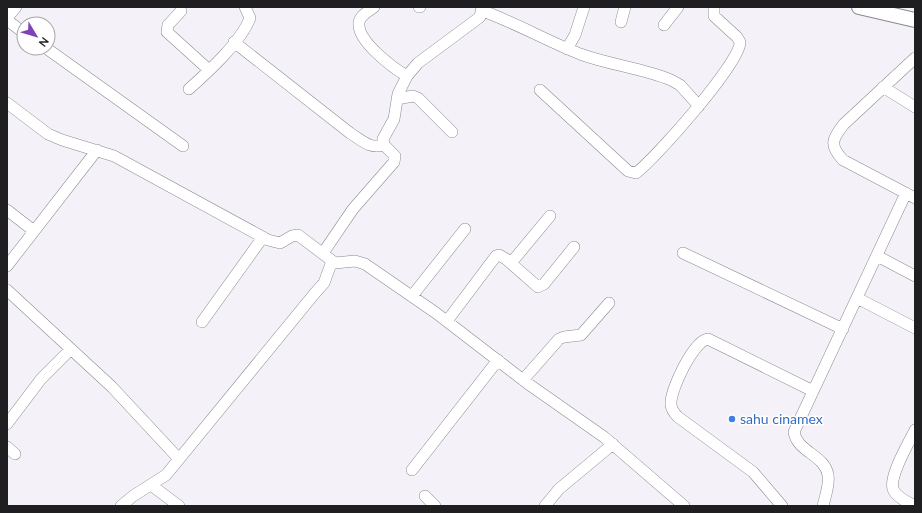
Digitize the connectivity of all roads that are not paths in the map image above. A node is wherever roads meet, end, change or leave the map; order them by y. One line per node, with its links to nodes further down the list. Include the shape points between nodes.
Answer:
1 (16, 7): 11 (street)
2 (245, 7): 16 (street, via 250,18)
3 (374, 7): 21 (street, via 360,19 361,30 371,48)
4 (584, 7): 17 (street, via 575,35)
5 (625, 7): 13 (street)
6 (678, 7): 14 (street)
7 (714, 7): 27 (street, via 714,16 737,37 740,47)
8 (859, 7): 12 (main road)
9 (483, 9): 17 (street); 21 (street, via 480,17 418,63)
10 (181, 11): 20 (street, via 168,25 167,32)
11 (7, 19): 15 (street)
12 (915, 20)
13 (621, 22)
14 (664, 25)
15 (16, 26)
16 (234, 42): 20 (street); 30 (street, via 350,133 373,147)
17 (567, 49): 27 (street, via 671,80 680,85)
18 (56, 55): 31 (street)
19 (915, 58): 22 (street)
20 (209, 70): 23 (street)
21 (407, 76): 25 (street)
22 (883, 87): 28 (street); 33 (street, via 835,135 835,152 843,160)
23 (190, 89)
24 (540, 90): 27 (street, via 633,174 646,164)
25 (397, 99): 29 (street, via 413,96 418,98); 30 (street, via 394,120 383,139)
26 (7, 102): 32 (street, via 48,134)
27 (699, 106)
28 (915, 108)
29 (452, 132)
30 (384, 145): 40 (street, via 395,156 393,165 357,204)
31 (183, 146)
32 (97, 150): 37 (street); 38 (street, via 128,163)
33 (911, 196): 42 (street)
34 (7, 210): 37 (street)
35 (550, 216): 44 (street)
36 (465, 229): 48 (street)
37 (34, 231): 45 (street)
38 (263, 237): 40 (street, via 280,244 298,235); 52 (street)
39 (574, 247): 44 (street, via 544,284 538,287)
40 (323, 253): 43 (street)
41 (683, 253): 54 (street)
42 (877, 256): 46 (street); 49 (street)
43 (332, 261): 48 (street, via 337,264 355,261 365,264); 62 (street, via 324,283)
44 (511, 263): 51 (street, via 501,256 494,257)
45 (7, 266)
46 (915, 276)
47 (7, 290): 55 (street)
48 (412, 296): 51 (street)
49 (857, 298): 53 (street); 54 (street)
50 (609, 303): 57 (street, via 581,335 559,339)
51 (447, 321): 56 (street)
52 (202, 322)
53 (915, 328)
54 (843, 329): 58 (street)
55 (71, 349): 59 (street, via 41,379); 62 (street, via 112,387)
56 (498, 360): 57 (street); 63 (street)
57 (523, 380): 61 (street)
58 (813, 391): 71 (street, via 708,339 695,347 673,391 671,405 678,417 753,472); 72 (street, via 794,432 798,444 826,468 829,476)
59 (7, 424)
60 (915, 430): 73 (street, via 893,479 893,488 898,496)
61 (613, 444): 69 (street, via 559,489); 70 (street)
62 (179, 459): 64 (street, via 166,475)
63 (412, 470)
64 (151, 485): 66 (street); 67 (street)
65 (425, 496): 68 (street)
66 (121, 506)
67 (179, 506)
68 (435, 506)
69 (545, 506)
70 (684, 506)
71 (782, 506)
72 (823, 506)
73 (915, 506)

